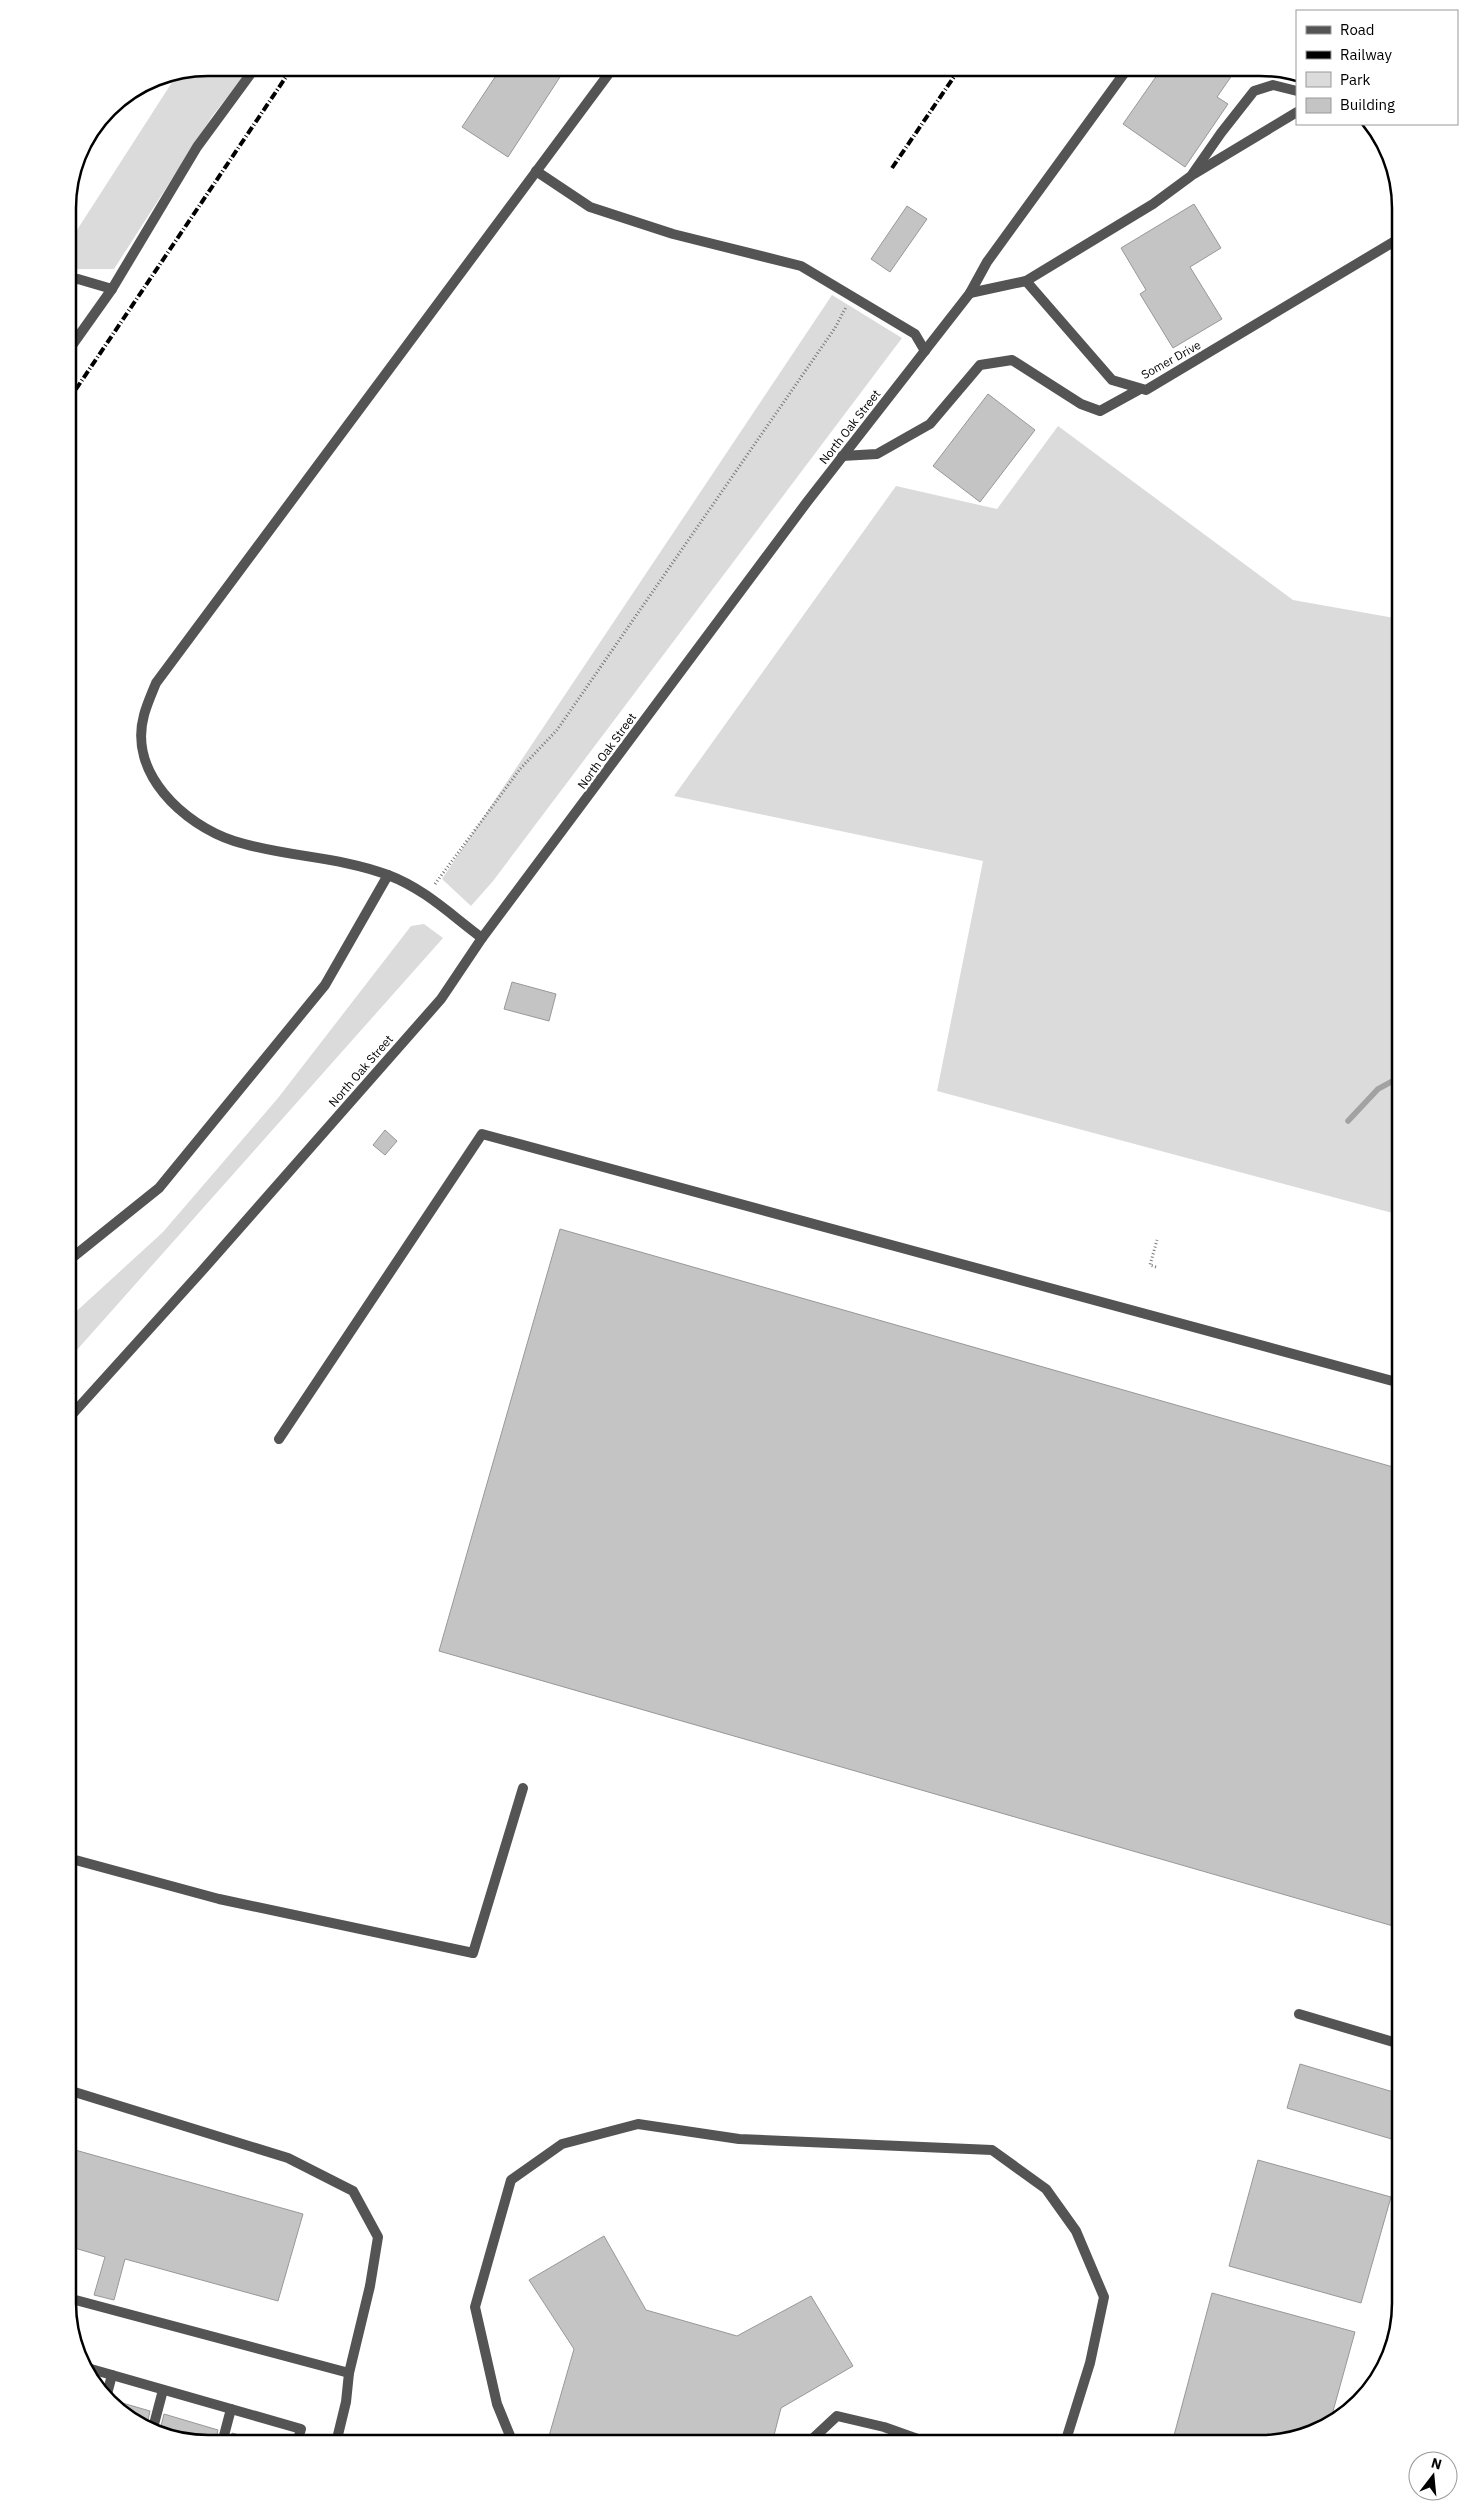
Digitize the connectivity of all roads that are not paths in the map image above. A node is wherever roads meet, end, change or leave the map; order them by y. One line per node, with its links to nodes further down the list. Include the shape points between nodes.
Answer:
1 (249, 76): 11 (street, via 197,147)
2 (607, 76): 6 (street)
3 (1122, 77): 12 (street, North Oak Street, via 987,262)
4 (1296, 91): 7 (street, via 1273,85 1254,91)
5 (1296, 113): 7 (street)
6 (536, 171): 14 (street, via 590,207 672,234 800,266 915,334); 17 (street, via 156,683 144,716 142,735 146,764 161,792 204,828 233,841 342,861)
7 (1191, 176): 10 (street, via 1153,204)
8 (1392, 243): 15 (street, Somer Drive, via 1146,390)
9 (77, 279): 11 (street)
10 (1026, 281): 12 (street); 15 (street, Somer Drive, via 1112,380)
11 (112, 288): 13 (street)
12 (970, 293): 14 (street, North Oak Street)
13 (77, 338)
14 (925, 351): 16 (street, North Oak Street)
15 (1140, 388): 16 (street, via 1100,411 1081,404 1012,360 980,365 930,424 877,454)
16 (842, 456): 18 (street, North Oak Street)
17 (388, 875): 18 (street, via 428,895); 19 (street, via 324,986 158,1188)
18 (482, 938): 21 (street, North Oak Street, via 441,999)
19 (76, 1254)
20 (1392, 1381): 22 (street, via 482,1134)
21 (76, 1410)
22 (279, 1439)
23 (523, 1788): 24 (street, via 473,1953 219,1899)
24 (76, 1860)
25 (1299, 2014): 26 (street)
26 (1392, 2042)
27 (76, 2093): 30 (street, via 288,2158 353,2191 378,2237)
28 (76, 2300): 30 (street)
29 (95, 2370): 31 (street)
30 (349, 2373): 38 (street)
31 (112, 2375): 32 (street); 33 (street)
32 (108, 2389)
33 (163, 2390): 34 (street); 35 (street)
34 (231, 2409): 36 (street); 37 (street, via 301,2429)
35 (154, 2423)
36 (224, 2434)
37 (300, 2434)
38 (338, 2434)
39 (510, 2434): 42 (street, via 498,2404 475,2307 511,2180 562,2144 638,2124 739,2139 992,2150 1046,2189 1076,2230 1104,2296 1090,2363)
40 (817, 2435): 41 (street, via 837,2416)
41 (906, 2435)
42 (1068, 2435)

